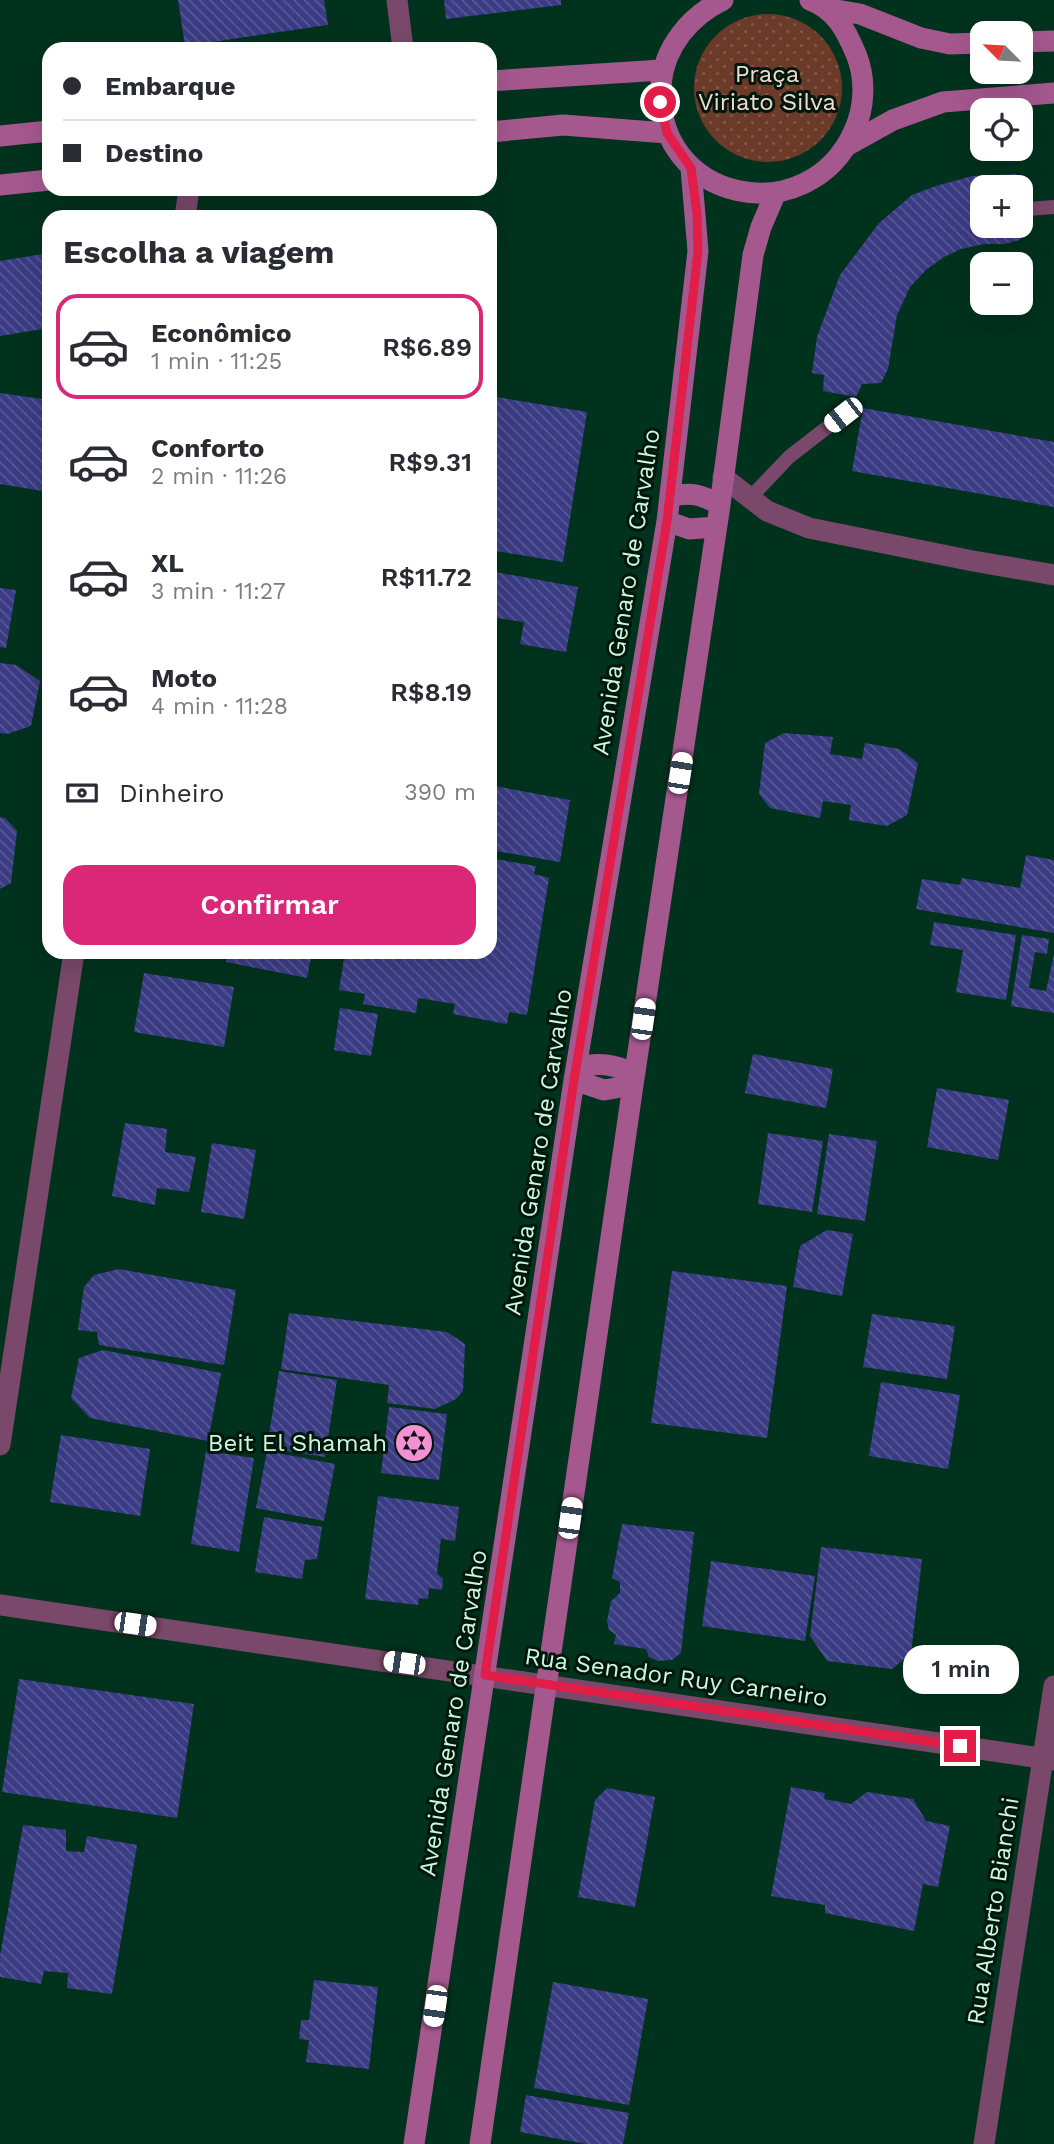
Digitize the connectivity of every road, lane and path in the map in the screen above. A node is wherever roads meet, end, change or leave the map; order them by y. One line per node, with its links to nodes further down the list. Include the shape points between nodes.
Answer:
1 (397, 0): 5 (street)
2 (712, 3): 8 (street, via 678,35)
3 (819, 3): 7 (street, via 921,38); 15 (street, via 849,38 860,64 863,92 859,119)
4 (1054, 41): 6 (street)
5 (402, 42)
6 (1033, 42)
7 (970, 43)
8 (662, 70): 9 (street); 13 (street, via 660,102)
9 (497, 81)
10 (1054, 93): 15 (street, via 943,102 893,120)
11 (497, 131): 13 (street, via 564,125)
12 (42, 132): 14 (street)
13 (667, 133): 16 (street)
14 (0, 136)
15 (848, 145): 19 (street, via 817,177)
16 (691, 168): 19 (street, via 716,184 746,192); 24 (street, Avenida Genaro de Carvalho, via 698,251)
17 (42, 181): 18 (street)
18 (0, 185)
19 (776, 192): 23 (street, via 753,255)
20 (1054, 207): 21 (lane)
21 (1033, 209)
22 (843, 415): 25 (lane, via 789,457)
23 (723, 477): 25 (street); 26 (street)
24 (670, 496): 26 (street, via 696,494); 27 (street, Avenida Genaro de Carvalho)
25 (749, 499): 29 (street, via 809,528)
26 (720, 505): 28 (street)
27 (667, 521): 28 (street, via 689,529); 31 (street, Avenida Genaro de Carvalho)
28 (716, 527): 32 (street)
29 (1054, 575)
30 (73, 959): 33 (street)
31 (575, 1074): 32 (street, via 602,1063 613,1064); 35 (street, Avenida Genaro de Carvalho)
32 (634, 1079): 36 (street)
33 (0, 1445)
34 (0, 1605): 35 (street, Rua Senador Ruy Carneiro)
35 (485, 1675): 36 (street, Rua Senador Ruy Carneiro); 39 (street, Avenida Genaro de Carvalho)
36 (546, 1684): 38 (street, Rua Senador Ruy Carneiro); 40 (street)
37 (1054, 1686): 38 (street, Rua Alberto Bianchi)
38 (1049, 1759): 41 (street, Rua Alberto Bianchi)
39 (414, 2144)
40 (480, 2144)
41 (984, 2144)

